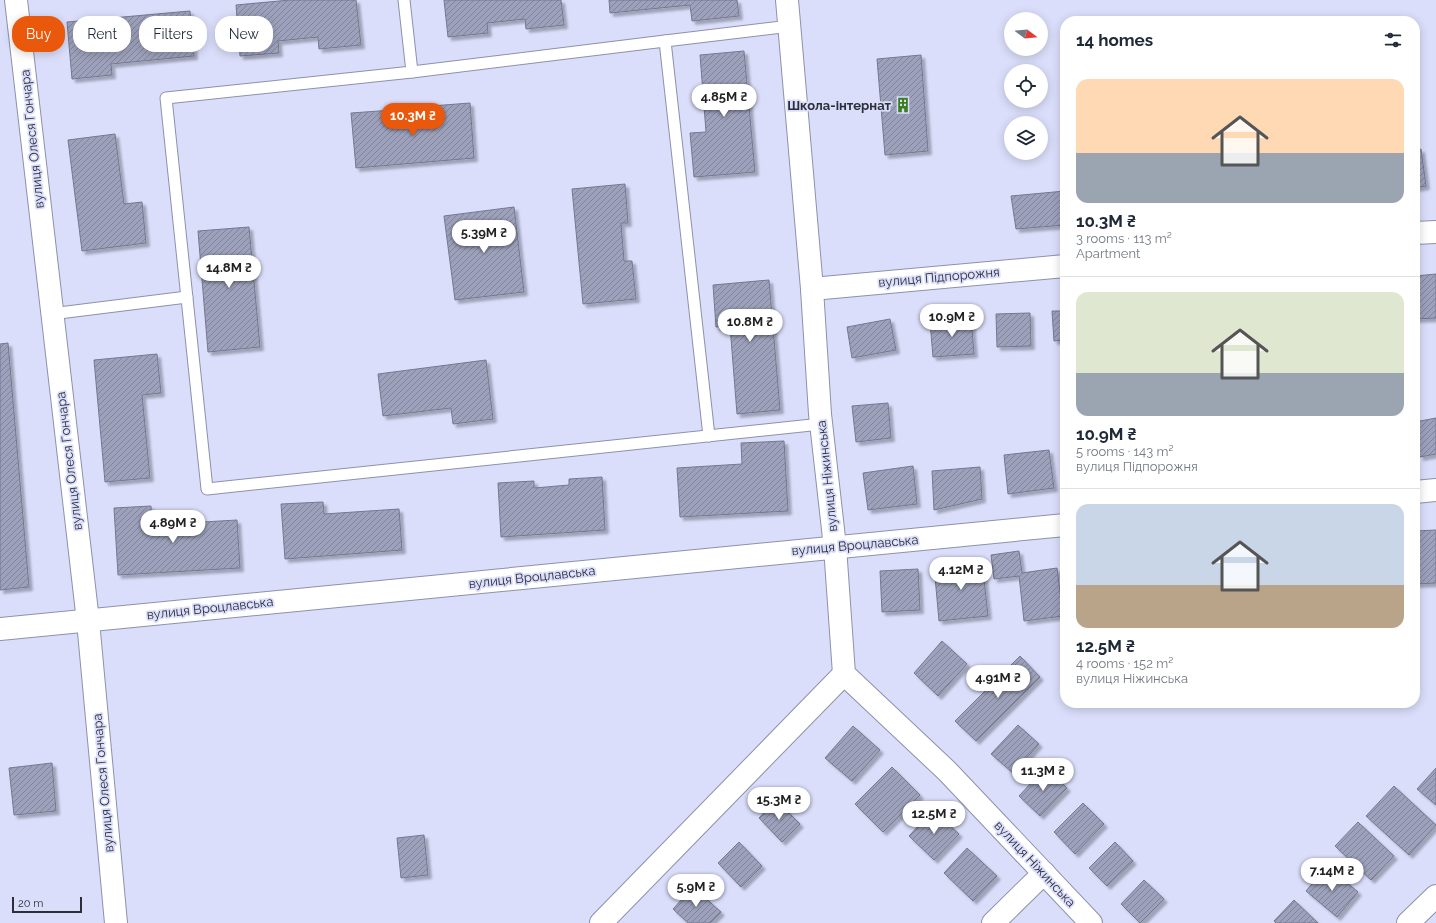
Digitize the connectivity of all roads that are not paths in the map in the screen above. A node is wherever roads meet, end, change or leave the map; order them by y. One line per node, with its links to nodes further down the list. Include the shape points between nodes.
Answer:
1 (16, 0): 12 (street, вулиця Олеся Гончара)
2 (404, 0): 6 (lane)
3 (787, 0): 4 (street, вулиця Ніжинська)
4 (790, 26): 5 (lane); 10 (street, вулиця Ніжинська)
5 (665, 41): 6 (lane); 14 (lane)
6 (412, 72): 11 (lane, via 166,98)
7 (1436, 232): 8 (street)
8 (1420, 233)
9 (1060, 266): 10 (street, вулиця Підпорожня)
10 (812, 289): 13 (street, вулиця Ніжинська)
11 (187, 297): 12 (lane); 14 (lane, via 207,489)
12 (51, 314): 19 (street, вулиця Олеся Гончара)
13 (821, 424): 14 (lane); 18 (street, вулиця Ніжинська)
14 (709, 436)
15 (1436, 490): 16 (street)
16 (1420, 492)
17 (1060, 525): 18 (street, вулиця Вроцлавська)
18 (835, 546): 19 (street, вулиця Вроцлавська); 21 (street, вулиця Ніжинська)
19 (88, 621): 20 (street, вулиця Вроцлавська); 24 (street, вулиця Олеся Гончара)
20 (0, 629)
21 (844, 674): 22 (street, вулиця Ніжинська, via 947,771); 25 (street)
22 (1044, 873): 26 (street); 27 (street, вулиця Ніжинська)
23 (1436, 896): 28 (street)
24 (116, 923)
25 (601, 923)
26 (993, 923)
27 (1091, 923)
28 (1408, 923)

